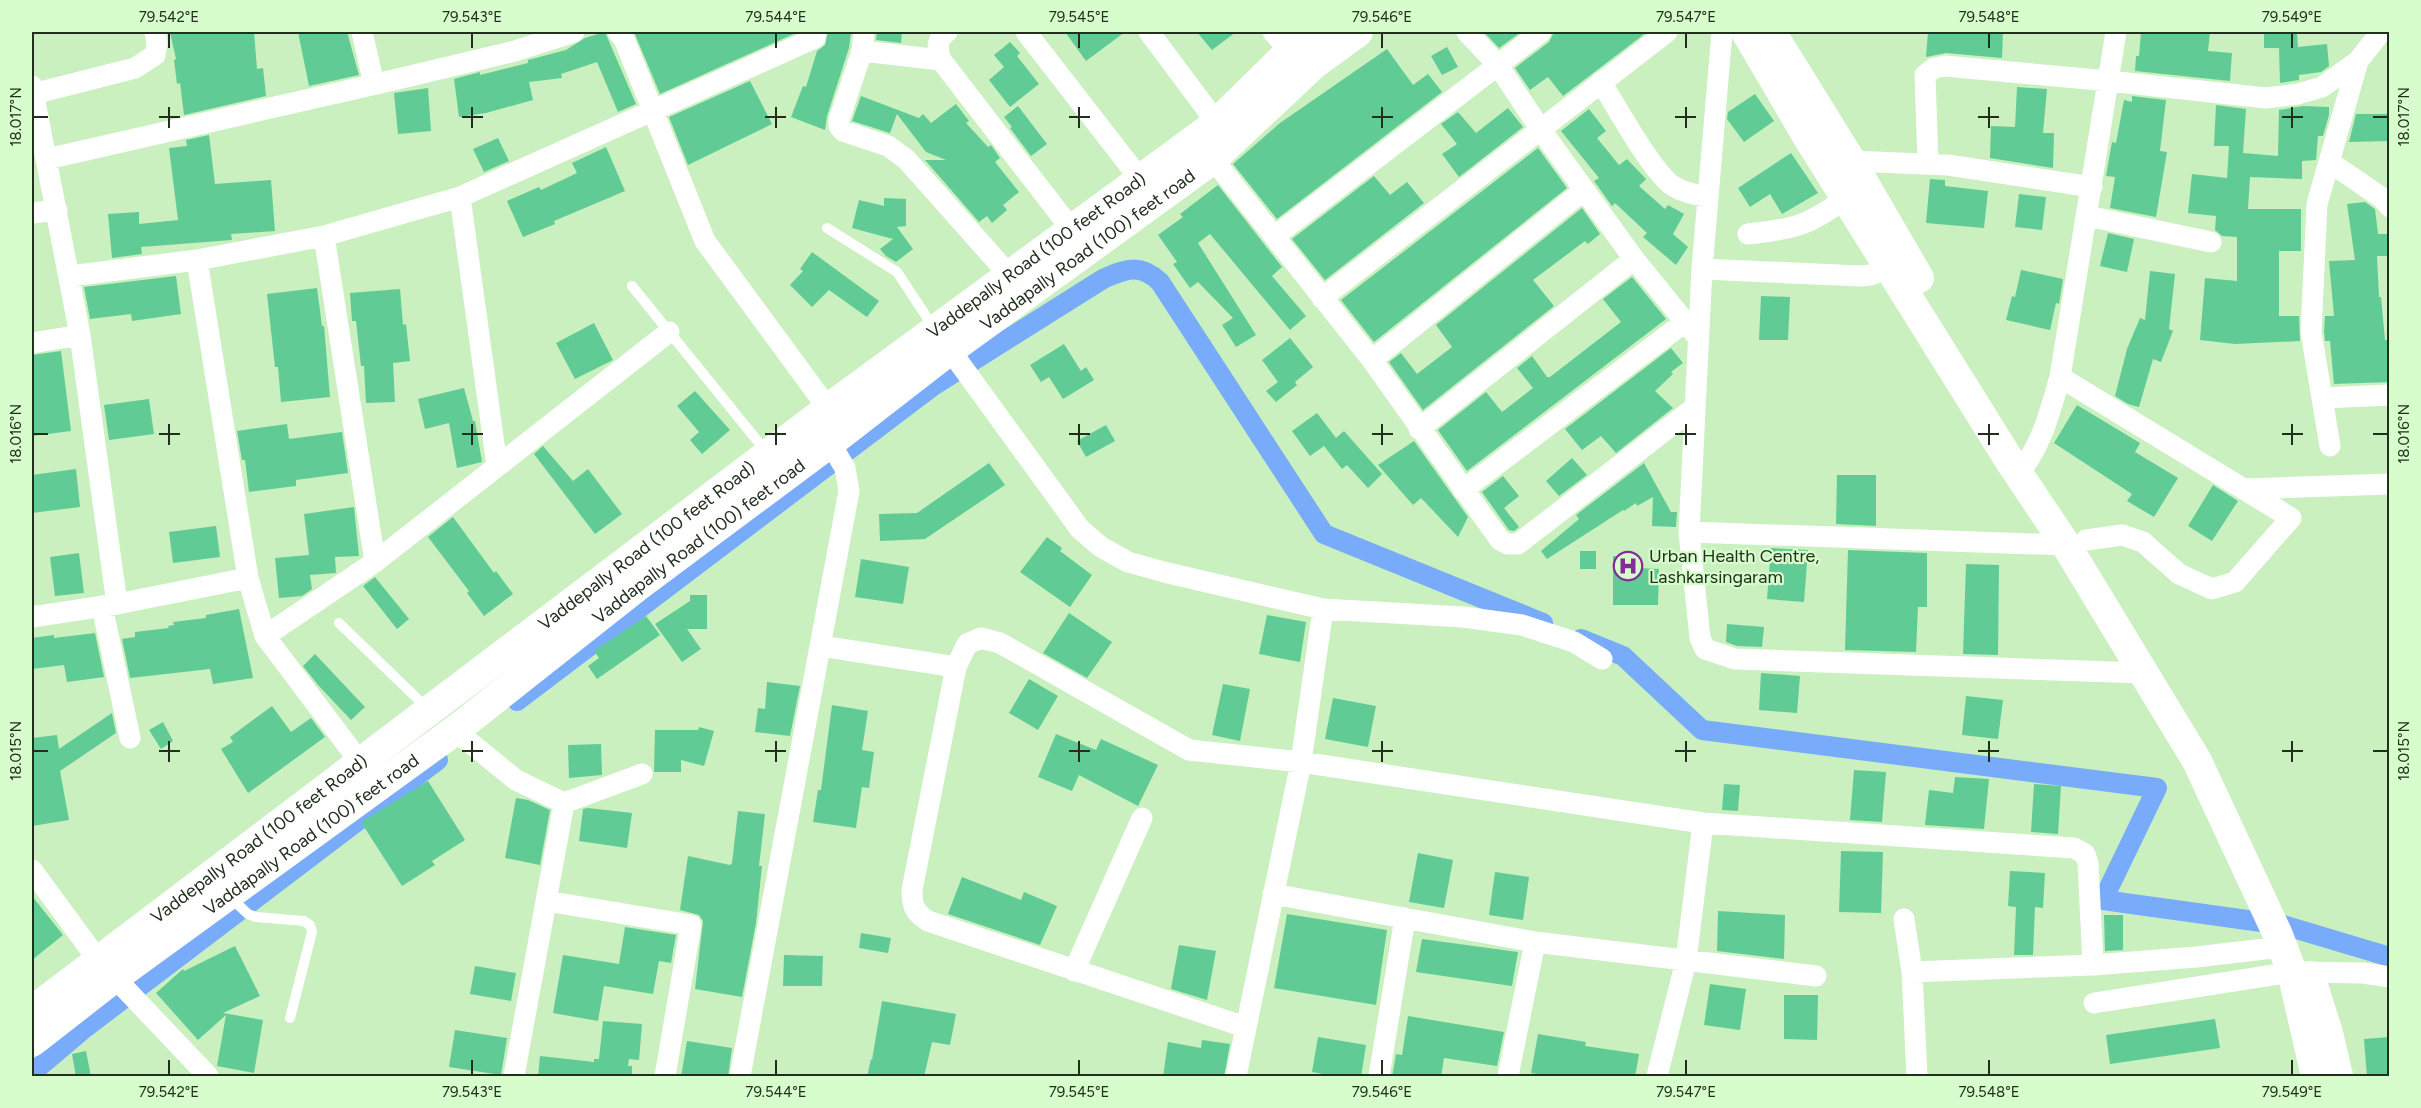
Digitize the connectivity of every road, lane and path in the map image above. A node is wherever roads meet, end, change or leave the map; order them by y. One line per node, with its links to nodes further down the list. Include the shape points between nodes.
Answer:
1 (156, 32): 28 (street, via 155,55 135,68)
2 (362, 32): 27 (street)
3 (574, 32): 19 (street)
4 (618, 32): 29 (street)
5 (816, 32): 29 (street, via 815,38)
6 (947, 32): 22 (street, via 938,42)
7 (1026, 32): 39 (street)
8 (1149, 32): 30 (street)
9 (1315, 32): 21 (main road, Vaddepally Road (100 feet Road))
10 (1358, 32): 33 (main road, Vaddapally Road (100) feet road, via 1314,64)
11 (1467, 32): 24 (street)
12 (1541, 32): 24 (street)
13 (1667, 32): 26 (street)
14 (1722, 32): 40 (street)
15 (1746, 32): 42 (main road)
16 (1771, 32): 34 (main road)
17 (2116, 32): 25 (street)
18 (2381, 32): 23 (street)
19 (511, 41): 27 (street)
20 (863, 41): 22 (street); 58 (street, via 839,126 843,131 888,146 906,159)
21 (1282, 41): 30 (main road, Vaddepally Road (100 feet Road))
22 (941, 60): 48 (street)
23 (2358, 61): 25 (street, via 2322,87 2266,98); 35 (street)
24 (1497, 64): 31 (street); 51 (street)
25 (2109, 81): 36 (street, via 1934,68 1925,75); 37 (street)
26 (1601, 82): 31 (street); 40 (street, via 1651,161 1671,185 1688,194)
27 (374, 84): 32 (street)
28 (32, 90): 32 (street)
29 (651, 111): 41 (street); 73 (street, via 705,241)
30 (1217, 123): 39 (main road, Vaddepally Road (100 feet Road))
31 (1541, 130): 38 (street); 60 (street)
32 (47, 159): 44 (street)
33 (1213, 159): 39 (main road, Vaddapally Road (100) feet road); 51 (street)
34 (1851, 161): 36 (street); 77 (main road)
35 (2331, 163): 43 (street); 70 (street, via 2317,204 2311,332)
36 (1928, 164): 37 (street)
37 (2092, 187): 46 (street)
38 (1584, 190): 53 (street); 67 (street)
39 (1138, 191): 48 (main road, Vaddapally Road (100) feet road)
40 (1708, 196): 56 (street)
41 (460, 197): 50 (street); 76 (street)
42 (1846, 198): 49 (street, via 1808,224); 55 (main road)
43 (2390, 207)
44 (57, 210): 45 (street); 57 (street)
45 (32, 213)
46 (2087, 216): 52 (street); 68 (street)
47 (827, 228): 66 (lane, via 897,272)
48 (1085, 232): 58 (main road, Vaddepally Road (100 feet Road)); 66 (main road, Vaddapally Road (100) feet road)
49 (1748, 234)
50 (324, 236): 54 (street); 83 (street)
51 (1275, 236): 60 (street)
52 (2211, 242)
53 (1634, 259): 61 (street); 72 (street)
54 (197, 260): 57 (street); 84 (street)
55 (1890, 268): 56 (street, via 1860,276); 77 (main road)
56 (1702, 269): 64 (street)
57 (70, 276): 63 (street)
58 (1010, 276): 66 (main road, Vaddepally Road (100 feet Road))
59 (632, 286): 62 (lane)
60 (1322, 298): 67 (street)
61 (1685, 322): 64 (street); 80 (street)
62 (669, 332): 75 (lane); 76 (street)
63 (80, 335): 65 (street); 85 (street)
64 (1699, 339): 71 (street)
65 (32, 343)
66 (947, 347): 73 (main road, Vaddapally Road (100) feet road); 86 (street, via 1080,529 1101,548 1128,562 1168,573)
67 (1372, 360): 72 (street)
68 (2060, 377): 77 (street, via 2045,428); 79 (street)
69 (2390, 395): 70 (street)
70 (2322, 398): 74 (street)
71 (1694, 408): 80 (street, via 1518,544 1500,540); 81 (street)
72 (1419, 429): 80 (street)
73 (837, 440): 75 (main road, Vaddepally Road (100 feet Road)); 90 (street, via 849,491); 96 (main road, Vaddapally Road (100) feet road, via 638,586)
74 (2330, 446)
75 (768, 454): 94 (main road, Vaddepally Road (100 feet Road))
76 (497, 466): 83 (street)
77 (2024, 466): 82 (main road)
78 (2390, 484): 79 (street)
79 (2243, 489): 82 (street, via 2291,518 2235,582 2212,589 2179,574 2143,542 2122,535)
80 (1463, 490)
81 (1689, 532): 82 (street); 93 (street, via 1700,638 1705,649 1717,655 1735,659)
82 (2076, 543): 93 (main road); 105 (main road, via 2210,753)
83 (375, 562): 89 (street)
84 (248, 578): 85 (street); 89 (street)
85 (110, 605): 87 (street); 95 (street)
86 (1323, 609): 91 (street, via 1522,625 1574,642); 98 (street)
87 (32, 618)
88 (339, 623): 94 (lane)
89 (265, 636): 97 (street)
90 (821, 646): 92 (street); 127 (street)
91 (1602, 659)
92 (956, 667): 98 (street, via 966,644 981,638 1000,643 1189,750); 114 (street, via 912,905 916,914 928,921)
93 (2144, 673): 105 (main road, via 2197,761)
94 (430, 711): 97 (main road, Vaddepally Road (100 feet Road))
95 (130, 738)
96 (466, 738): 100 (street, via 516,780); 107 (main road, Vaddapally Road (100) feet road)
97 (360, 762): 118 (main road, Vaddepally Road (100 feet Road))
98 (1301, 762): 102 (street); 104 (street)
99 (642, 774): 100 (street)
100 (564, 803): 106 (street)
101 (1142, 818): 114 (street)
102 (1703, 823): 112 (street); 113 (street, via 2081,850 2088,864)
103 (32, 870): 118 (street)
104 (1273, 894): 108 (street); 122 (street)
105 (2266, 894): 111 (main road)
106 (546, 901): 125 (street); 126 (street, via 691,925)
107 (239, 905): 118 (main road, Vaddapally Road (100) feet road); 121 (lane, via 256,917 304,921 310,925 312,932)
108 (1405, 918): 110 (street); 129 (street)
109 (1904, 919): 115 (street)
110 (1535, 942): 112 (street); 130 (street)
111 (2290, 951): 113 (street); 117 (street, via 2363,974); 119 (street); 133 (main road); 134 (main road, via 2328,1033)
112 (1686, 961): 116 (street); 131 (street)
113 (2093, 965): 115 (street)
114 (1074, 971): 122 (street)
115 (1911, 972): 132 (street)
116 (1816, 976)
117 (2390, 977)
118 (118, 982): 120 (main road, Vaddepally Road (100 feet Road)); 123 (main road, Vaddapally Road (100) feet road); 124 (street)
119 (2094, 1003)
120 (32, 1011)
121 (290, 1018)
122 (1245, 1027): 128 (street)
123 (32, 1042)
124 (208, 1077)
125 (514, 1077)
126 (665, 1077)
127 (740, 1077)
128 (1236, 1077)
129 (1379, 1077)
130 (1508, 1077)
131 (1657, 1077)
132 (1917, 1077)
133 (2316, 1077)
134 (2338, 1077)

